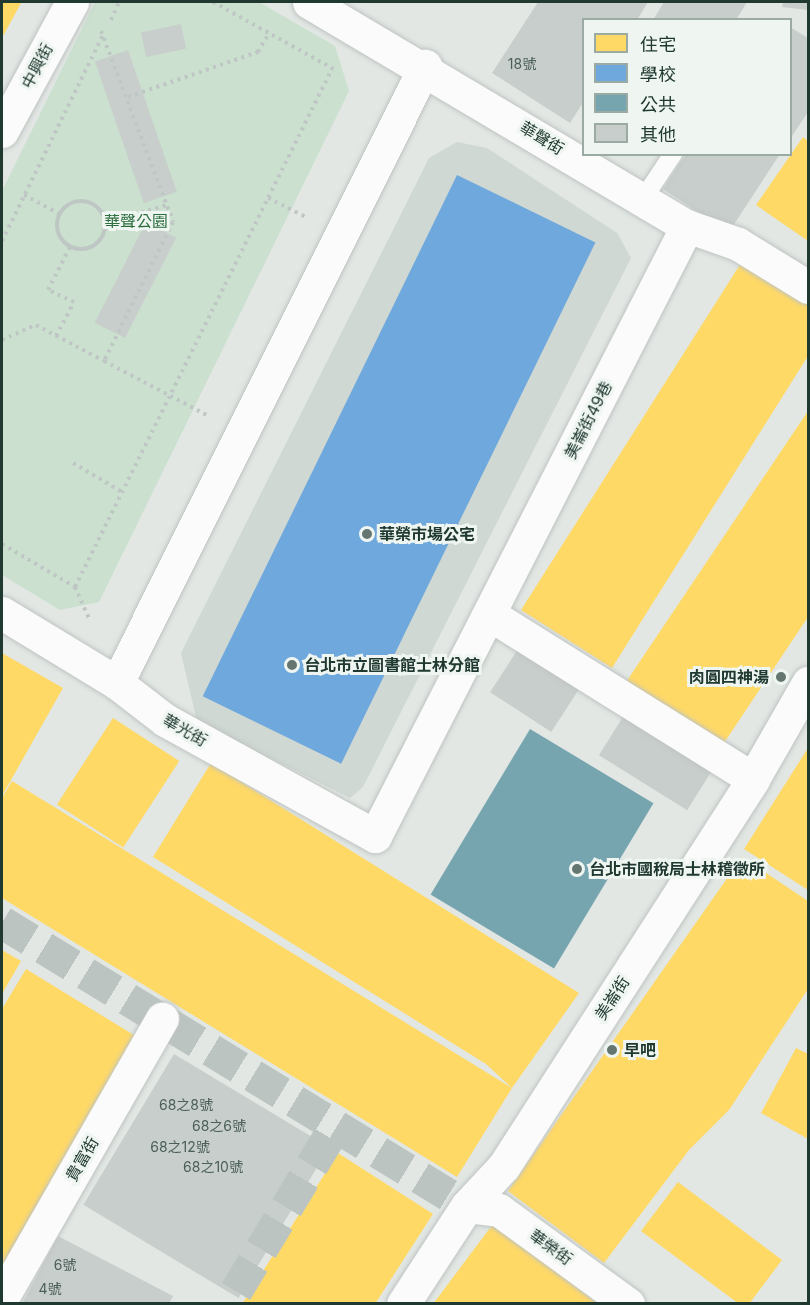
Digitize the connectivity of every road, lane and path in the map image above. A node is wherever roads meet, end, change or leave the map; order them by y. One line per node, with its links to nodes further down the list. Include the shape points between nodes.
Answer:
1 (72, 2): 9 (street, 中興街)
2 (119, 2): 6 (path)
3 (213, 2): 5 (path)
4 (309, 2): 7 (street, 華聲街)
5 (269, 33): 8 (path, via 258,51); 25 (path, via 332,69)
6 (104, 34): 8 (path); 11 (path)
7 (425, 66): 12 (street, 華聲街); 31 (street)
8 (128, 97): 13 (path)
9 (2, 131)
10 (672, 156): 12 (lane)
11 (24, 195): 14 (path); 18 (path)
12 (643, 199): 17 (street, 華聲街)
13 (167, 205): 15 (path); 24 (path, via 173,222)
14 (59, 214): 15 (path, via 79,200 92,202); 20 (path, via 60,238)
15 (105, 223): 20 (path, via 95,245)
16 (2, 224): 18 (path)
17 (687, 226): 21 (street, 華聲街, via 738,244); 30 (street, 美崙街49巷)
18 (9, 227): 19 (path)
19 (2, 242)
20 (70, 247): 22 (path, via 48,290 74,302)
21 (808, 287)
22 (56, 336): 23 (path, via 36,325); 24 (path)
23 (2, 340)
24 (104, 361): 25 (path)
25 (172, 397): 27 (path)
26 (72, 463): 27 (path)
27 (124, 493): 28 (path, via 75,587)
28 (2, 544)
29 (2, 613): 31 (street, 華光街)
30 (489, 614): 33 (street); 34 (street, 美崙街49巷)
31 (117, 683): 34 (street, 華光街, via 165,720)
32 (808, 683): 33 (street, 美崙街)
33 (753, 778): 36 (street, 美崙街, via 504,1166)
34 (375, 836)
35 (162, 1019): 37 (street, 貴富街)
36 (467, 1206): 38 (street, 美崙街); 39 (street, 華榮街, via 499,1210)
37 (2, 1298)
38 (403, 1304)
39 (628, 1304)

